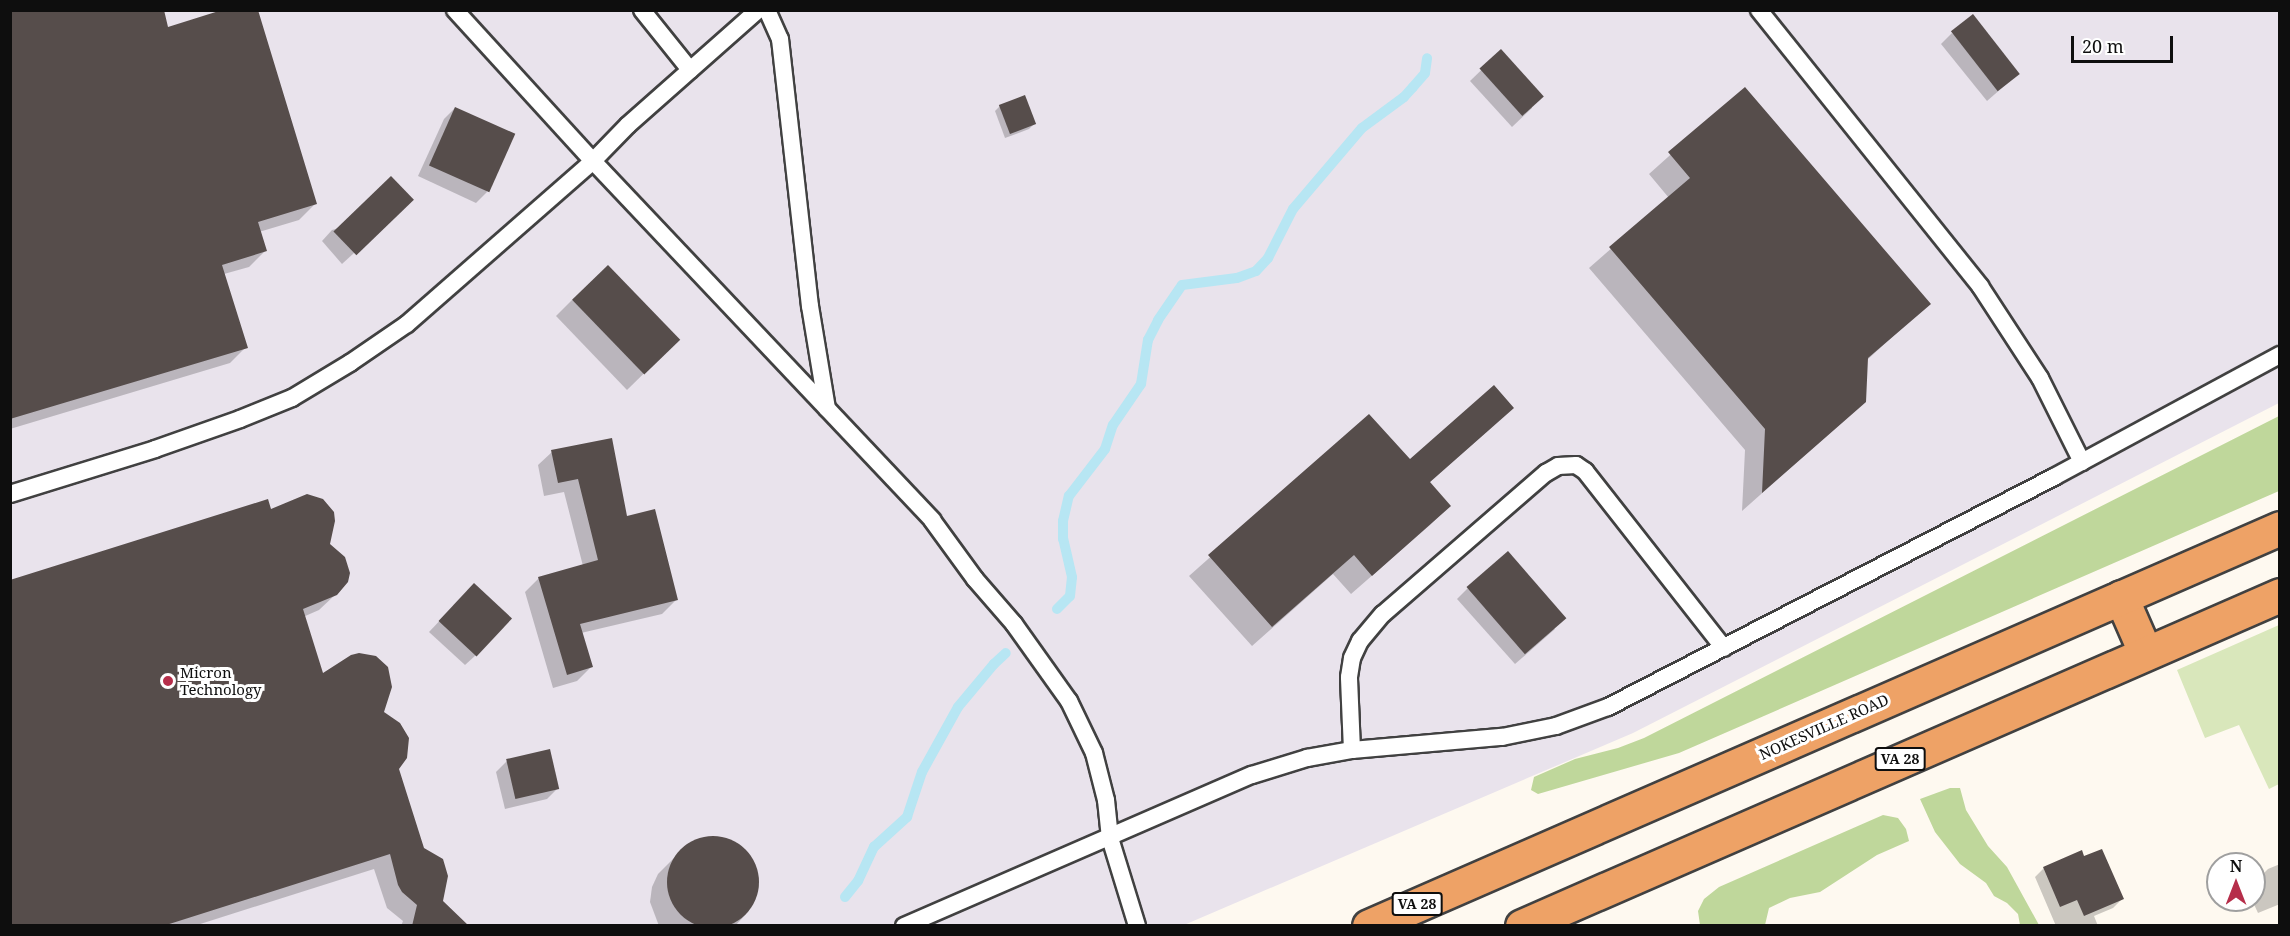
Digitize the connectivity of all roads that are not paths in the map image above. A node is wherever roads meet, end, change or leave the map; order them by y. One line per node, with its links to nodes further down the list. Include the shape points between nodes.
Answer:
1 (455, 10): 7 (lane)
2 (642, 10): 6 (lane)
3 (758, 10): 6 (lane)
4 (766, 10): 9 (lane, via 780,39 810,306)
5 (1759, 10): 10 (lane, via 1980,286 2040,378)
6 (690, 70): 7 (lane)
7 (593, 161): 9 (lane); 11 (lane, via 407,324 292,398 155,449)
8 (2280, 355): 10 (lane)
9 (827, 409): 18 (lane, via 932,520 1069,701 1094,753 1106,800)
10 (2082, 462): 15 (lane)
11 (10, 494)
12 (2280, 528): 14 (highway, NOKESVILLE ROAD / VA 28)
13 (2280, 595): 16 (highway, VA 28)
14 (2121, 597): 16 (highway); 21 (highway, NOKESVILLE ROAD / VA 28)
15 (1724, 648): 17 (lane, via 1608,707 1556,726 1502,737); 17 (lane, via 1585,471 1576,465 1558,466 1383,614 1360,641 1349,677)
16 (2145, 652): 22 (highway, VA 28)
17 (1352, 750): 18 (lane, via 1307,758 1252,775)
18 (1110, 838): 19 (lane); 20 (lane)
19 (904, 926)
20 (1137, 926)
21 (1369, 926)
22 (1522, 926)

